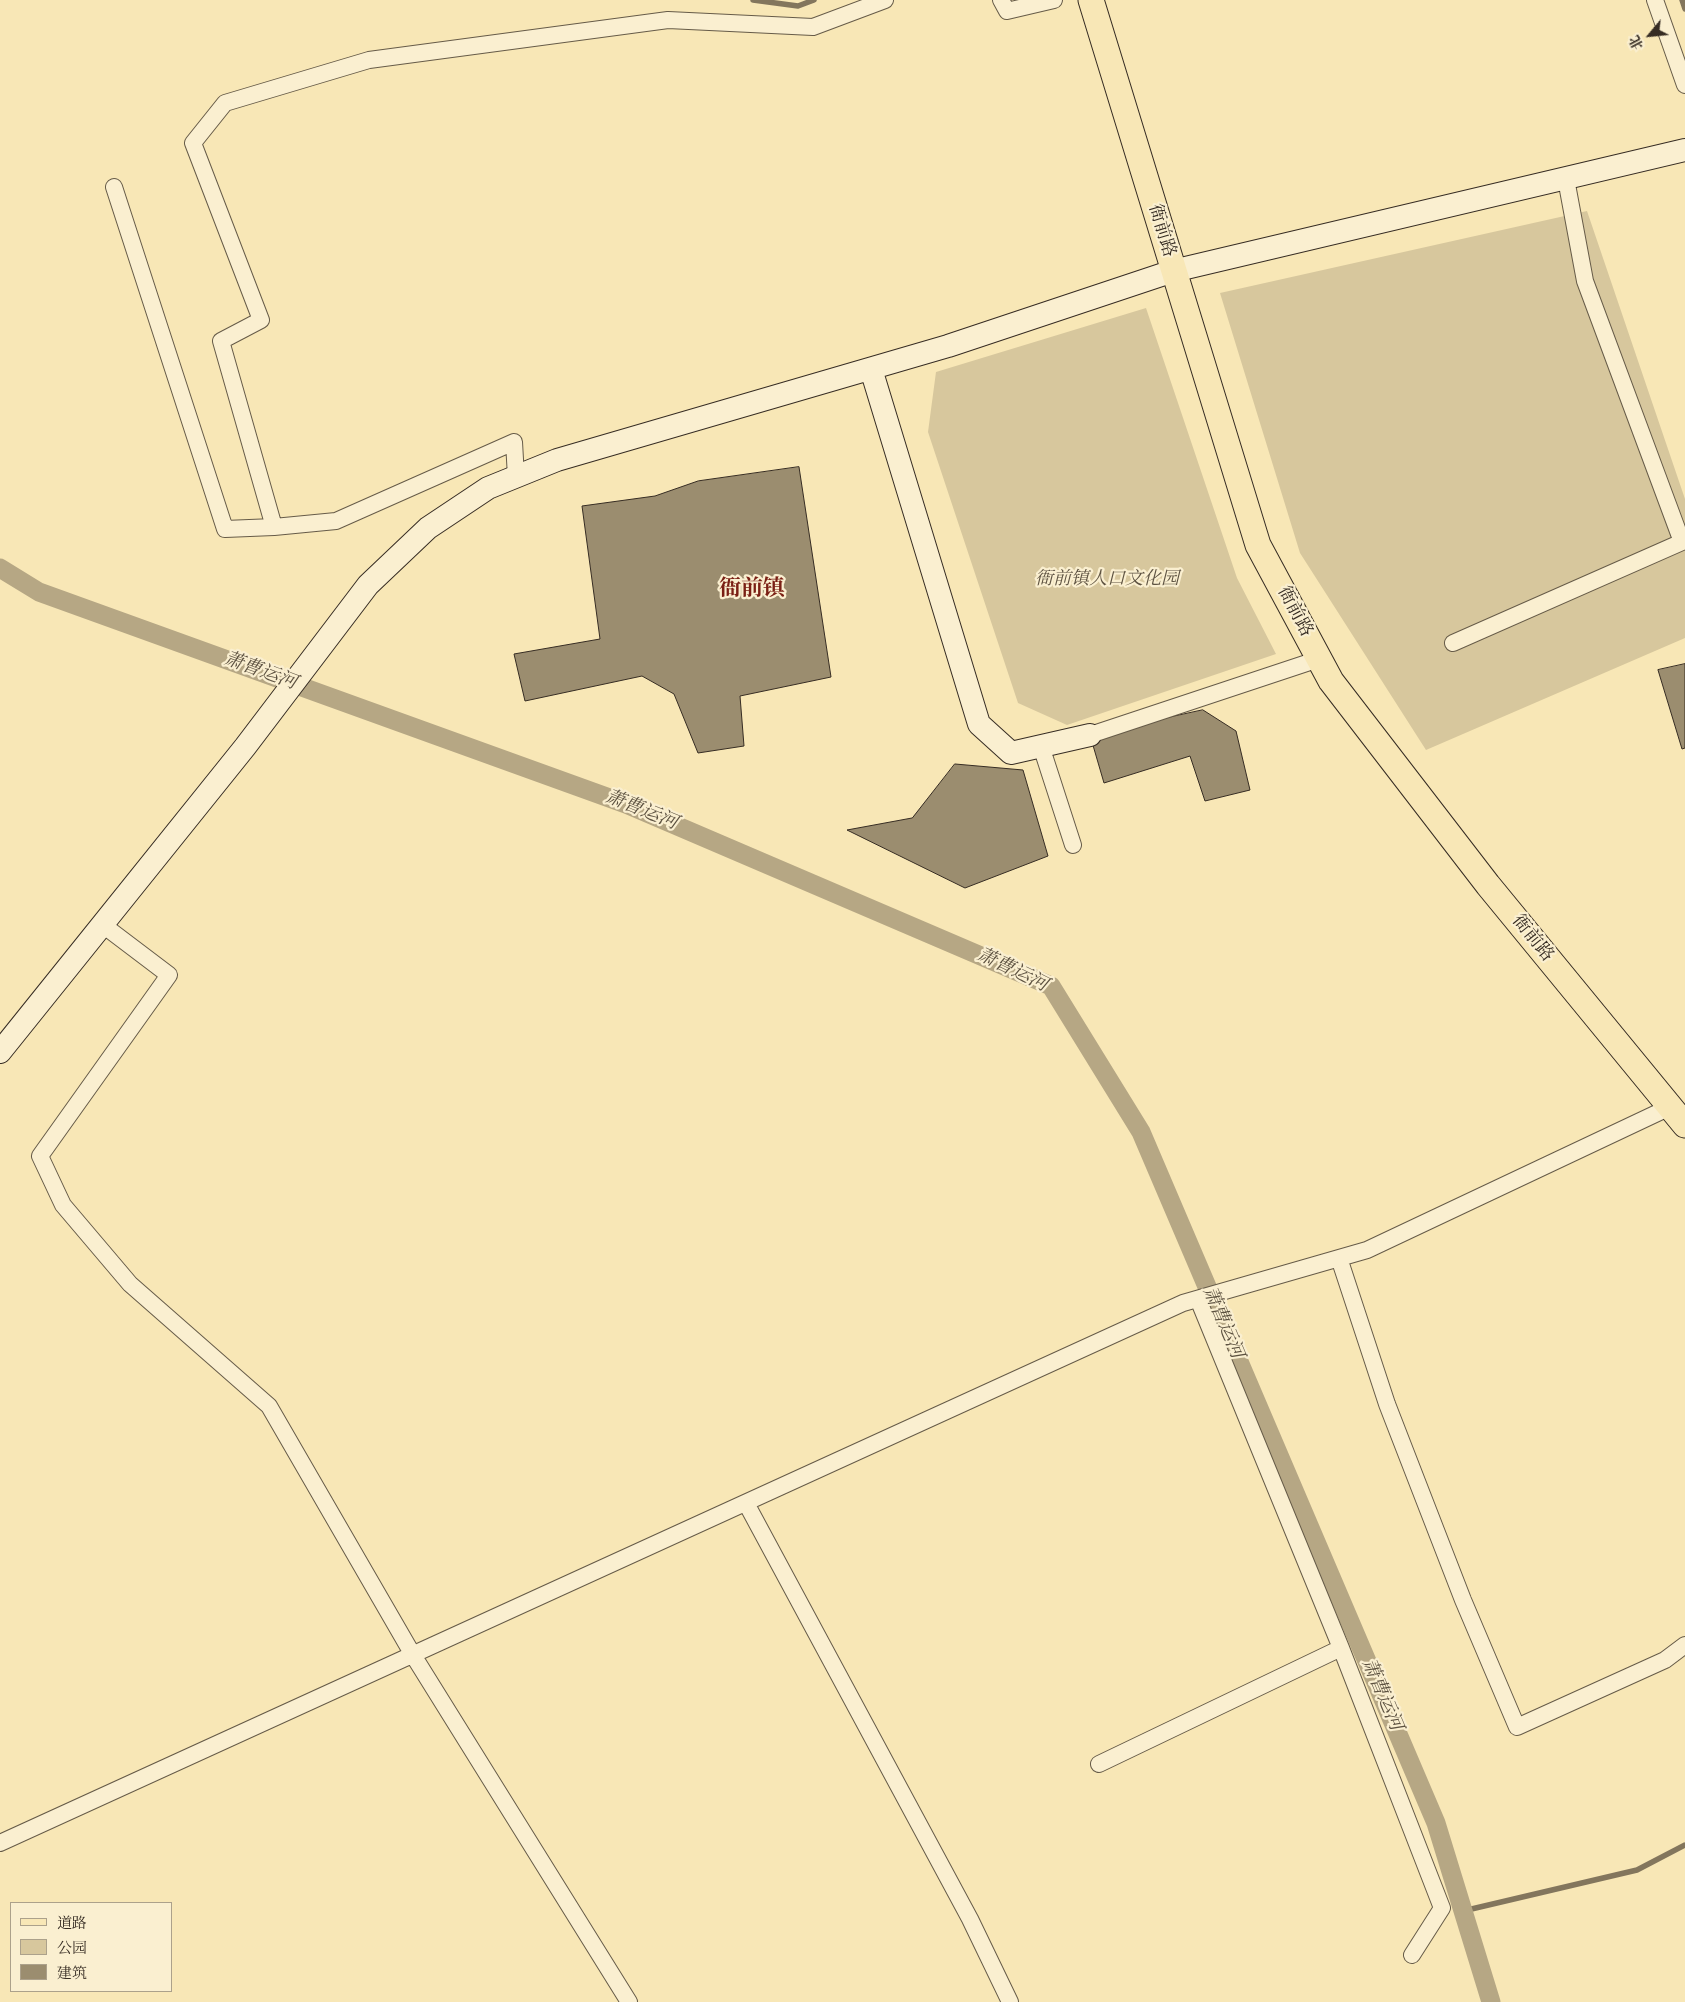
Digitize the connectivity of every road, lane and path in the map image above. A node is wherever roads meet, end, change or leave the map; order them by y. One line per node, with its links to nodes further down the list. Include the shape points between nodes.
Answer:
1 (885, 0): 13 (street, via 814,27 668,20 369,60 225,103 193,143 261,320 221,341)
2 (1001, 0): 3 (street, via 1007,11)
3 (1054, 0)
4 (1091, 0): 10 (main road, 衙前路)
5 (1655, 0): 6 (street)
6 (1685, 85)
7 (1685, 150): 8 (street)
8 (1566, 179): 10 (street); 14 (street, via 1585,281 1682,542)
9 (114, 187): 13 (street, via 225,529)
10 (1173, 271): 11 (street, via 948,346); 15 (main road, 衙前路, via 1258,545)
11 (871, 368): 12 (street, via 557,460); 17 (street, via 979,724 1011,752)
12 (516, 476): 13 (street, via 514,442 336,520); 19 (street, via 488,488 428,528 368,586)
13 (274, 527)
14 (1453, 643)
15 (1319, 660): 16 (street); 21 (main road, 衙前路, via 1330,681 1488,885)
16 (1090, 735): 17 (street)
17 (1041, 746): 18 (street)
18 (1073, 845)
19 (103, 926): 20 (street); 27 (street, via 169,975 40,1156 63,1205 130,1284 269,1406)
20 (0, 1052)
21 (1677, 1116): 22 (street, via 1367,1250)
22 (1338, 1258): 23 (street); 25 (street, via 1387,1404 1463,1600 1517,1727 1665,1660)
23 (1190, 1301): 24 (street); 26 (street)
24 (746, 1503): 27 (street); 32 (street, via 970,1919)
25 (1685, 1645)
26 (1341, 1648): 28 (street); 30 (street, via 1442,1908)
27 (413, 1655): 29 (street); 31 (street)
28 (1099, 1764)
29 (0, 1844)
30 (1412, 1955)
31 (629, 2002)
32 (1010, 2002)

